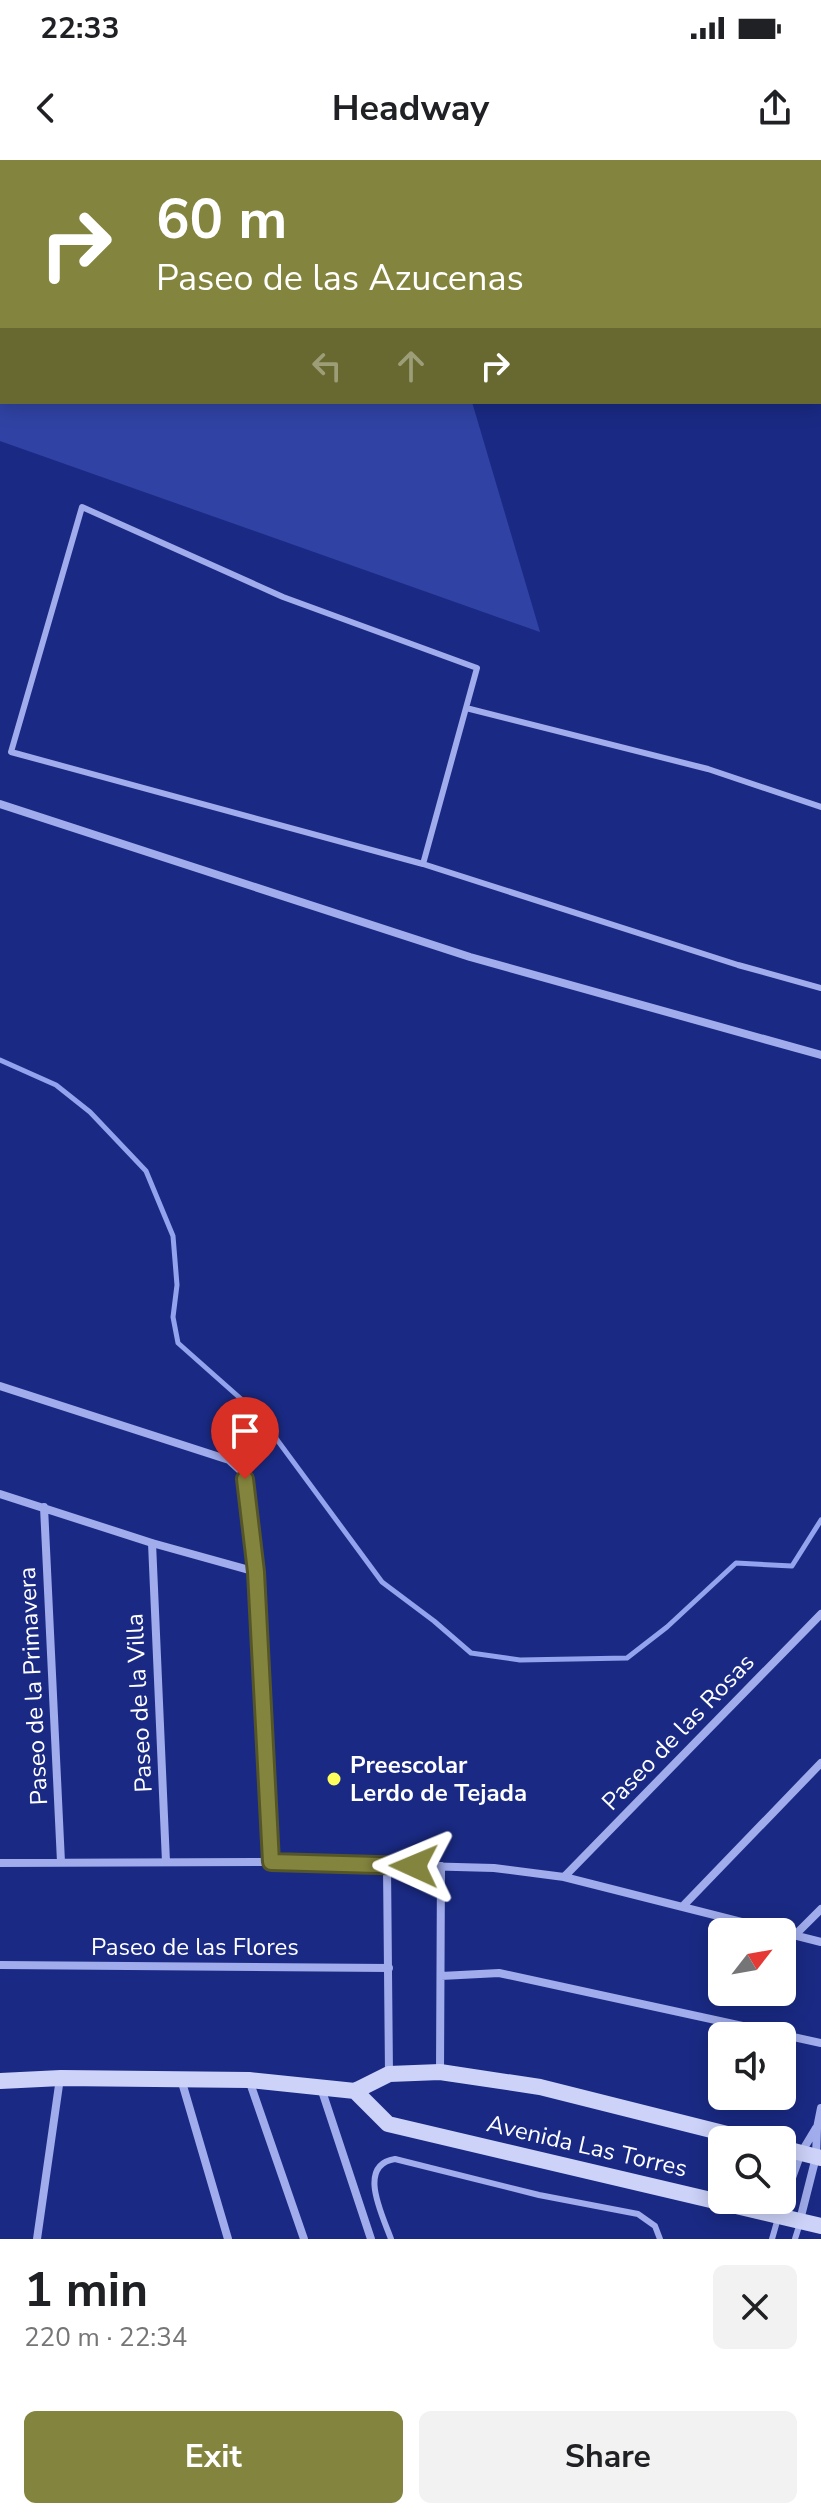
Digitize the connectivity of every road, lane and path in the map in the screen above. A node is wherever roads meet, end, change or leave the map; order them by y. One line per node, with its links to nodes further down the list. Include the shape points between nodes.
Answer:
1 (466, 708): 3 (lane, via 708,769); 4 (lane); 4 (lane, via 477,668 283,597 82,507 11,752)
2 (0, 804): 6 (street, via 470,957)
3 (821, 807)
4 (423, 864): 5 (lane)
5 (821, 988)
6 (821, 1055)
7 (0, 1386): 11 (street, via 236,1465 245,1479)
8 (0, 1494): 9 (street)
9 (44, 1507): 10 (street); 14 (street, Paseo de la Primavera)
10 (152, 1543): 11 (street); 15 (street, Paseo de la Villa)
11 (256, 1572): 16 (street)
12 (821, 1614): 20 (street, Paseo de las Rosas)
13 (821, 1763): 21 (street)
14 (61, 1862): 15 (street); 17 (street)
15 (166, 1862): 16 (street)
16 (271, 1862): 18 (street)
17 (0, 1863)
18 (387, 1866): 19 (street); 27 (street)
19 (441, 1866): 20 (street); 28 (street)
20 (564, 1877): 21 (street)
21 (683, 1906): 23 (street)
22 (821, 1909): 24 (street)
23 (731, 1918)
24 (796, 1934): 25 (street)
25 (821, 1942)
26 (0, 1965): 27 (street, Paseo de las Flores)
27 (389, 1968): 31 (street)
28 (441, 1976): 29 (street, via 499,1973); 30 (street)
29 (821, 2043)
30 (440, 2072): 31 (street, Avenida Las Torres); 40 (street, Avenida Las Torres, via 540,2087)
31 (389, 2074): 37 (street, Avenida Las Torres)
32 (61, 2078): 33 (street); 35 (street); 47 (street)
33 (181, 2078): 34 (street); 48 (street)
34 (249, 2080): 36 (street); 49 (street)
35 (0, 2081)
36 (321, 2088): 37 (street); 50 (street)
37 (355, 2091): 43 (street, Avenida Las Torres, via 388,2124)
38 (821, 2108): 39 (street)
39 (817, 2128): 41 (street); 41 (street)
40 (708, 2129)
41 (813, 2156): 42 (street); 45 (street)
42 (796, 2185)
43 (708, 2198)
44 (779, 2214): 45 (street, Avenida Las Torres); 53 (lane)
45 (800, 2220): 46 (street, Avenida Las Torres); 54 (lane)
46 (821, 2226)
47 (37, 2239)
48 (228, 2239)
49 (304, 2239)
50 (371, 2239)
51 (391, 2239): 52 (lane, via 373,2181 381,2163 395,2159 638,2214 655,2226)
52 (660, 2239)
53 (772, 2239)
54 (795, 2239)

